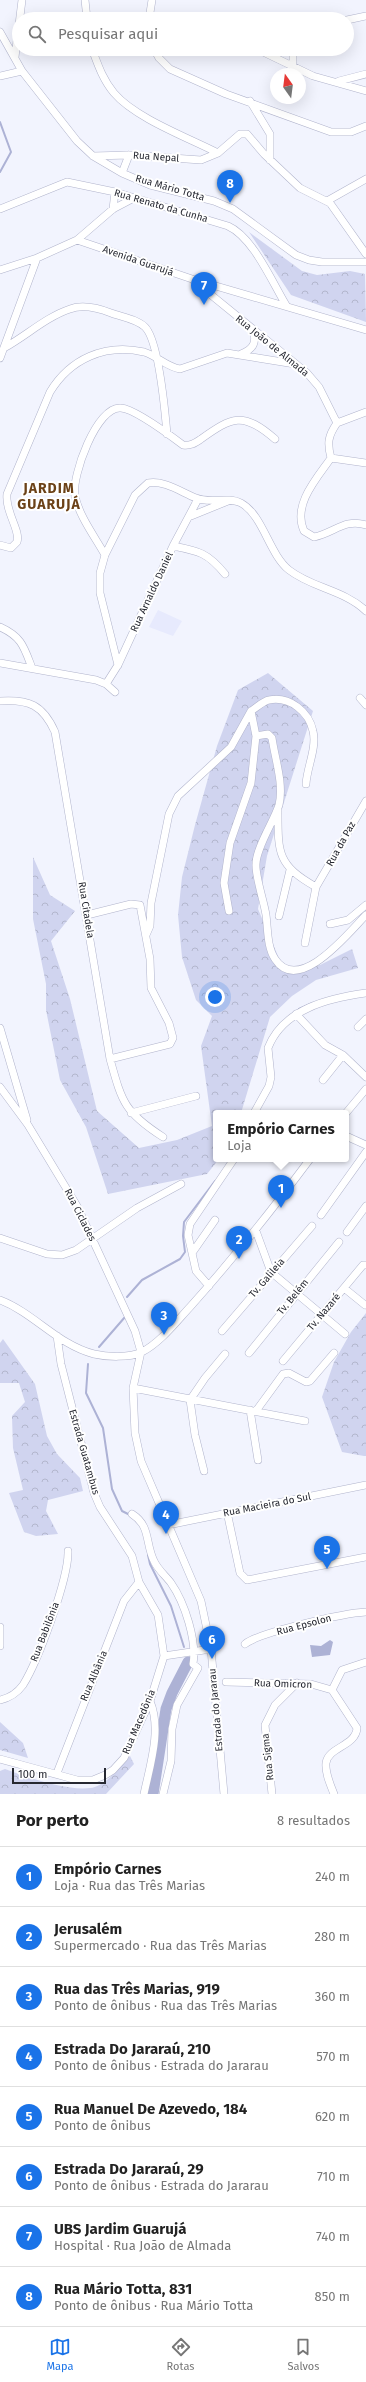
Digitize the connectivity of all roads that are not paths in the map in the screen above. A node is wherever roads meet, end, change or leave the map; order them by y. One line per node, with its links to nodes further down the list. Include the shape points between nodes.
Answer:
1 (22, 0): 4 (street)
2 (85, 0): 5 (street)
3 (152, 0): 6 (street)
4 (21, 12)
5 (86, 12)
6 (149, 12)
7 (366, 16): 8 (street)
8 (354, 19)
9 (0, 32): 10 (street, Rua Mário Totta)
10 (12, 53)
11 (95, 56): 24 (street, via 102,75 127,106)
12 (158, 56): 22 (street, via 170,69 226,94)
13 (271, 56): 16 (street)
14 (293, 56): 16 (street)
15 (15, 58): 17 (street, Rua Mário Totta)
16 (293, 67): 20 (street, via 313,76)
17 (22, 71): 19 (street); 26 (street, Rua Mário Totta, via 77,141)
18 (366, 74): 20 (street)
19 (0, 76)
20 (338, 82): 21 (street)
21 (366, 91)
22 (250, 101): 23 (street, via 331,132 351,132); 27 (street, via 270,134)
23 (366, 126)
24 (218, 153): 25 (street, Rua Nepal, via 201,160); 27 (street, via 237,136 245,133)
25 (129, 155): 26 (street, Rua Nepal); 28 (street)
26 (93, 156): 28 (street, Rua Mário Totta)
27 (270, 160): 32 (street, via 300,188)
28 (122, 174): 38 (street, Rua Mário Totta, via 150,185 232,208 296,255 308,260)
29 (366, 178): 32 (street)
30 (115, 192): 31 (street, Rua Renato da Cunha); 33 (street, Rua Renato da Cunha, via 65,182); 34 (street)
31 (134, 198): 34 (street); 43 (street, Rua Renato da Cunha, via 236,230 246,240)
32 (326, 200): 36 (street)
33 (0, 209)
34 (113, 209): 35 (street)
35 (77, 240): 37 (street); 40 (street, Avenida Guarujá)
36 (366, 254)
37 (38, 258): 39 (street); 46 (street)
38 (366, 262)
39 (0, 270)
40 (192, 279): 41 (street, Avenida Guarujá); 42 (street, Rua João de Almada)
41 (218, 286): 42 (street); 43 (street, Avenida Guarujá)
42 (212, 297): 44 (street, Rua João de Almada)
43 (286, 305): 45 (street, Avenida Guarujá)
44 (253, 329): 47 (street, via 256,337 254,345 249,351); 50 (street, Rua João de Almada)
45 (366, 330)
46 (4, 348): 48 (street, via 60,312 84,306 100,309 145,326 154,341); 49 (street)
47 (241, 354): 48 (street, via 218,355 180,369); 50 (street)
48 (156, 357): 53 (street); 61 (street, via 143,352 117,349 104,351 80,359 58,379 50,392 8,494 7,509 18,535 17,542 11,548)
49 (0, 358)
50 (295, 364): 52 (street, Rua João de Almada, via 319,387)
51 (366, 412): 52 (street)
52 (337, 424): 55 (street, via 328,442)
53 (167, 434): 54 (street, via 184,445 190,445 226,422 235,420 258,427); 63 (street, via 121,408 106,412 99,421 74,485 75,497 81,512)
54 (275, 439)
55 (331, 458): 56 (street); 60 (street, via 308,491 302,518 304,531 314,537 353,522)
56 (366, 463)
57 (198, 499): 58 (street); 59 (street, Rua Arnaldo Daniel); 63 (street, via 162,484 153,482 142,486)
58 (230, 500): 59 (street); 65 (street, via 247,508 287,569 347,596)
59 (190, 516): 62 (street, Rua Arnaldo Daniel)
60 (366, 525)
61 (0, 545)
62 (173, 546): 64 (street, via 202,552); 68 (street, Rua Arnaldo Daniel)
63 (105, 555): 68 (street, via 98,585)
64 (225, 574)
65 (366, 611)
66 (0, 627): 69 (street, via 17,636)
67 (0, 663): 69 (street)
68 (118, 665): 70 (street, Rua Arnaldo Daniel)
69 (32, 668): 70 (street)
70 (106, 684): 71 (street)
71 (115, 692)
72 (360, 698): 74 (street)
73 (0, 701): 84 (street, Rua Citadela, via 24,701 38,708 48,717 55,732)
74 (366, 705)
75 (251, 711): 76 (street); 77 (street, via 268,700 283,699 302,709 313,732 311,763); 88 (street, via 231,747 178,796 169,814 151,903 150,926)
76 (256, 736): 79 (street, via 268,734 272,738 281,791); 83 (street, via 251,783 230,843 224,884)
77 (306, 784)
78 (366, 801): 81 (street, Rua da Paz)
79 (278, 805): 80 (street, via 279,847); 85 (street, via 256,864 264,900 268,942 275,960 285,968 303,970 322,959)
80 (290, 870): 81 (street); 86 (street)
81 (316, 887): 89 (street, Rua da Paz)
82 (366, 905): 87 (street, via 348,920)
83 (229, 911)
84 (87, 915): 88 (street, via 138,904 142,908); 96 (street, Rua Citadela)
85 (366, 915)
86 (279, 916)
87 (330, 924)
88 (146, 935): 96 (street, via 151,988 166,1014 172,1041 166,1046)
89 (305, 943)
90 (366, 992): 91 (street, via 309,1006)
91 (296, 1014): 95 (street, via 325,1044); 102 (street, via 269,1044 271,1077)
92 (366, 1019): 93 (street)
93 (358, 1027)
94 (0, 1028): 105 (street)
95 (343, 1055): 97 (street); 98 (street)
96 (110, 1059): 104 (street, Rua Citadela, via 119,1091)
97 (366, 1077)
98 (324, 1080)
99 (0, 1087): 105 (street, Rua Ciclades)
100 (366, 1089): 103 (street)
101 (196, 1096): 104 (street)
102 (256, 1110)
103 (348, 1110)
104 (130, 1113): 106 (street, Rua Citadela)
105 (28, 1124): 120 (street, Rua Ciclades, via 77,1206)
106 (163, 1137)
107 (349, 1137): 108 (street)
108 (366, 1145)
109 (366, 1152): 114 (street)
110 (232, 1162): 122 (street, via 190,1224 188,1236)
111 (308, 1162): 117 (street)
112 (181, 1184): 120 (street, via 149,1201)
113 (366, 1206): 118 (street)
114 (321, 1215)
115 (215, 1220): 122 (street)
116 (312, 1226): 124 (street, Tv. Galileia)
117 (256, 1231): 124 (street); 125 (street)
118 (347, 1232)
119 (0, 1238): 120 (street, via 47,1254 62,1254 76,1250)
120 (92, 1239): 134 (street, Rua Ciclades)
121 (339, 1242): 127 (street, Tv. Belém)
122 (192, 1253): 125 (street, via 196,1271)
123 (366, 1265): 126 (street, Tv. Nazaré, via 363,1265)
124 (271, 1272): 127 (street); 131 (street, Tv. Galileia)
125 (209, 1286): 134 (street, via 164,1336)
126 (344, 1288): 129 (street); 130 (street, Tv. Nazaré)
127 (297, 1294): 130 (street); 135 (street, Tv. Belém)
128 (0, 1300): 133 (street, via 26,1312)
129 (365, 1305)
130 (321, 1315): 132 (street); 138 (street, Tv. Nazaré)
131 (222, 1331)
132 (345, 1334)
133 (57, 1336): 134 (street, via 93,1353 123,1355); 151 (street, Estrada Guatambus, via 60,1364 94,1493 100,1507 132,1556)
134 (141, 1352): 139 (street, Estrada do Jararau)
135 (249, 1353)
136 (334, 1353): 141 (street, via 310,1381 304,1382 289,1373 282,1374)
137 (226, 1354): 140 (street)
138 (283, 1361)
139 (134, 1388): 140 (street); 148 (street, Estrada do Jararau, via 132,1413 141,1461)
140 (190, 1400): 141 (street); 144 (street)
141 (253, 1410): 142 (street); 143 (street)
142 (305, 1421)
143 (258, 1460)
144 (204, 1471)
145 (366, 1485): 146 (street, Rua Macieira do Sul)
146 (227, 1512): 148 (street, Rua Macieira do Sul); 150 (street, via 240,1574 247,1580)
147 (132, 1514): 157 (street, via 144,1524 154,1560 180,1599 191,1630)
148 (168, 1525): 156 (street, Estrada do Jararau, via 196,1589)
149 (68, 1552): 163 (street, Rua Babilônia, via 69,1563 31,1668 17,1692)
150 (366, 1557)
151 (140, 1582): 158 (street, Rua Macedônia, via 158,1615); 166 (street, Rua Albânia, via 124,1601)
152 (366, 1612): 154 (street, Rua Epsolon, via 333,1616 302,1624)
153 (0, 1627): 155 (street)
154 (245, 1644)
155 (0, 1646)
156 (211, 1649): 157 (street); 169 (street, Estrada do Jararau)
157 (192, 1652): 158 (street); 168 (street, via 193,1664 198,1668 175,1711 170,1761)
158 (164, 1656): 164 (street, Rua Macedônia)
159 (366, 1662): 162 (street, via 342,1670)
160 (226, 1682): 161 (street, Rua Omicron)
161 (296, 1683): 162 (street, Rua Omicron, via 325,1686); 170 (street, Rua Sigma, via 275,1705 265,1725)
162 (332, 1690): 171 (street, via 357,1728 348,1742 327,1759 327,1775)
163 (0, 1700)
164 (150, 1701): 166 (street, Rua Macedônia, via 129,1748 113,1770 85,1781); 167 (street, via 155,1714 155,1726)
165 (0, 1759): 166 (street, Rua Macedônia)
166 (56, 1773)
167 (144, 1794)
168 (163, 1794)
169 (224, 1794)
170 (272, 1794)
171 (334, 1794)

